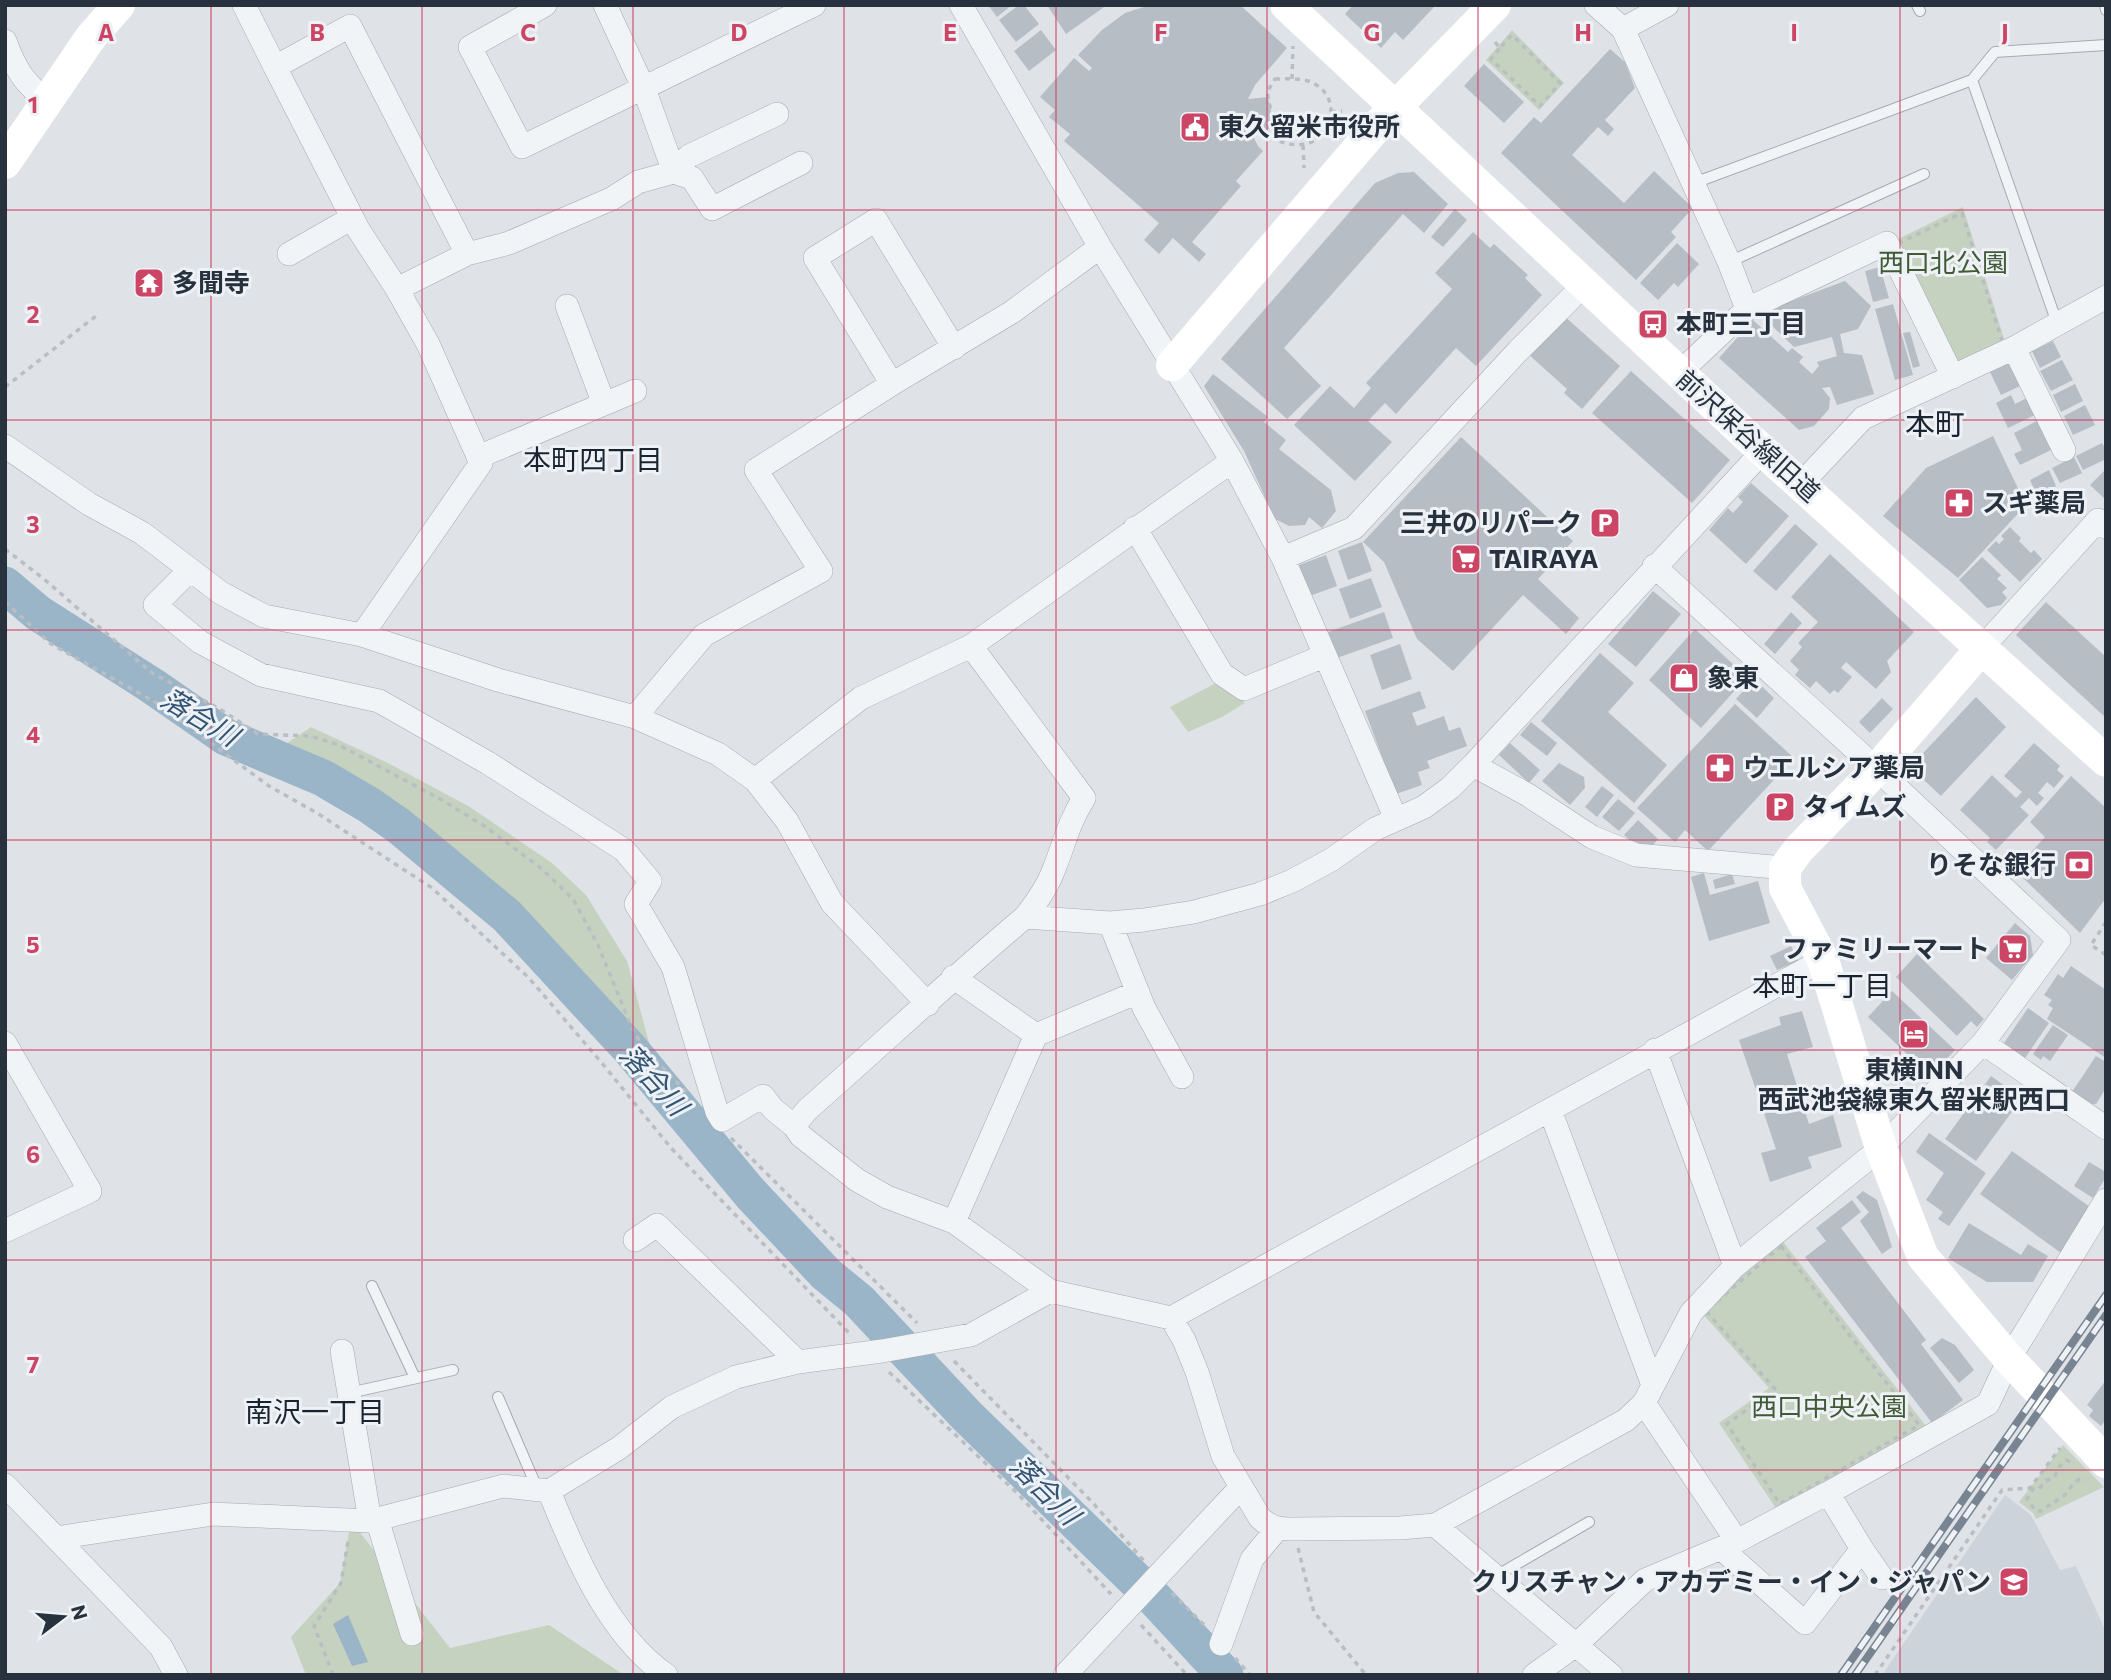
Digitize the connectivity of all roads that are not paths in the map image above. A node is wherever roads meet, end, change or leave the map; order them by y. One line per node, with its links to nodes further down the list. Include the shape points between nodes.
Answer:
1 (119, 5): 17 (street)
2 (244, 5): 14 (street)
3 (545, 5): 16 (street, via 470,47 522,146)
4 (605, 5): 16 (street)
5 (814, 5): 16 (street)
6 (961, 5): 26 (street)
7 (1286, 5): 18 (street, 前沢保谷線旧道)
8 (1496, 5): 18 (street)
9 (1596, 5): 11 (street)
10 (1667, 5): 11 (street)
11 (1623, 29): 24 (street)
12 (5, 41): 17 (street, via 19,73)
13 (2106, 45): 15 (lane, via 1996,52)
14 (275, 67): 25 (street); 28 (street, via 350,26)
15 (1972, 80): 24 (lane); 35 (lane)
16 (644, 89): 22 (street)
17 (48, 101): 20 (street)
18 (1394, 108): 30 (street, 前沢保谷線旧道); 38 (street)
19 (777, 114): 22 (street, via 689,156)
20 (5, 163)
21 (801, 163): 22 (street, via 712,209 692,178)
22 (674, 172): 28 (street, via 638,182 611,199 509,243)
23 (1924, 174): 29 (lane)
24 (1693, 183): 29 (street)
25 (352, 218): 27 (street); 31 (street)
26 (1100, 247): 36 (street, via 1013,313); 38 (street)
27 (289, 254)
28 (467, 254): 31 (street)
29 (1729, 262): 34 (street)
30 (1584, 285): 39 (street, 前沢保谷線旧道); 52 (street, via 1354,528)
31 (397, 289): 47 (street, via 428,344)
32 (2106, 298): 35 (street)
33 (567, 306): 43 (street)
34 (1747, 309): 39 (street); 40 (street, via 1887,243)
35 (2057, 323): 37 (street)
36 (954, 348): 41 (street); 41 (street, via 876,220 815,258)
37 (2014, 348): 40 (street); 45 (street)
38 (1172, 365): 48 (street)
39 (1679, 373): 46 (street, 前沢保谷線旧道)
40 (1953, 377): 49 (street, via 1863,418)
41 (892, 384): 59 (street, via 756,470 821,571 704,635)
42 (635, 391): 43 (street)
43 (604, 404): 47 (street)
44 (5, 446): 54 (street, via 89,504 142,533)
45 (2064, 450)
46 (1763, 451): 49 (street, 前沢保谷線旧道); 53 (street)
47 (478, 457): 55 (street, via 481,463 457,500)
48 (1232, 461): 51 (street); 52 (street)
49 (1801, 484): 57 (street, 前沢保谷線旧道)
50 (2106, 527): 57 (street, via 2098,520)
51 (1135, 528): 56 (street); 58 (street, via 1222,674 1244,689)
52 (1283, 558): 58 (street)
53 (1654, 566): 61 (street); 62 (street)
54 (189, 571): 55 (street, via 264,616); 79 (street, via 155,605 200,642 261,675 379,701 488,763 624,850 650,881 636,904 673,967 717,1112 722,1120 762,1096)
55 (362, 635): 59 (street, via 498,680)
56 (971, 646): 63 (street, via 861,698); 66 (street, via 1084,798 1064,836 1054,871)
57 (1981, 649): 60 (street, 前沢保谷線旧道); 62 (street)
58 (1324, 656): 64 (street)
59 (635, 717): 63 (street, via 718,754)
60 (2106, 761)
61 (1473, 765): 64 (street, via 1433,800); 65 (street, via 1592,837 1636,855)
62 (1877, 769): 65 (street); 74 (street, via 2059,940)
63 (755, 780): 71 (street, via 787,821 832,903)
64 (1396, 819): 67 (street, via 1331,860 1259,894 1194,912)
65 (1785, 868): 68 (street, via 1785,888)
66 (1025, 917): 67 (street); 69 (street)
67 (1110, 923): 70 (street)
68 (1823, 960): 75 (street); 80 (street)
69 (953, 977): 71 (street); 72 (street)
70 (1138, 992): 72 (street); 76 (street)
71 (928, 1004): 79 (street)
72 (1036, 1035): 82 (street)
73 (5, 1043): 83 (street, via 90,1191)
74 (1983, 1043): 78 (street); 80 (street)
75 (1655, 1050): 77 (street); 85 (street)
76 (1182, 1077)
77 (1550, 1110): 88 (street); 95 (street)
78 (2102, 1118)
79 (794, 1126): 82 (street, via 857,1180 887,1197)
80 (1881, 1148): 85 (street); 90 (street, via 1923,1257)
81 (2106, 1200): 90 (street)
82 (954, 1222): 87 (street)
83 (5, 1231)
84 (635, 1240): 91 (street, via 657,1225)
85 (1735, 1266): 95 (street, via 1691,1313)
86 (372, 1286): 93 (lane)
87 (1050, 1291): 88 (street); 91 (street, via 971,1335)
88 (1171, 1318): 98 (street, via 1197,1372 1223,1456)
89 (342, 1351): 94 (street)
90 (2009, 1359): 97 (street, via 2074,1429); 100 (street, via 1988,1404)
91 (798, 1362): 99 (street, via 736,1377 680,1402 619,1448)
92 (453, 1370): 93 (lane)
93 (415, 1378): 94 (lane)
94 (349, 1394): 102 (street)
95 (1649, 1394): 104 (street, via 1626,1420); 107 (street)
96 (498, 1397): 99 (lane)
97 (2094, 1461)
98 (1241, 1487): 105 (street, via 1268,1526); 114 (street, via 1128,1606)
99 (543, 1491): 102 (street, via 503,1486); 116 (street, via 623,1635)
100 (1828, 1493): 107 (street); 108 (street)
101 (8, 1494): 106 (street)
102 (366, 1521): 106 (street, via 213,1514); 111 (street)
103 (1589, 1522): 109 (lane)
104 (1435, 1525): 105 (street); 109 (street)
105 (1285, 1529): 112 (street, via 1252,1559)
106 (56, 1538): 115 (street, via 161,1647)
107 (1730, 1545): 108 (street, via 1805,1623); 113 (street, via 1645,1580)
108 (1862, 1549): 110 (street)
109 (1496, 1576): 113 (street)
110 (1882, 1578)
111 (412, 1634)
112 (1221, 1644)
113 (1577, 1644): 117 (street); 118 (street)
114 (1074, 1672)
115 (176, 1675)
116 (666, 1675)
117 (1534, 1675)
118 (1611, 1675)

